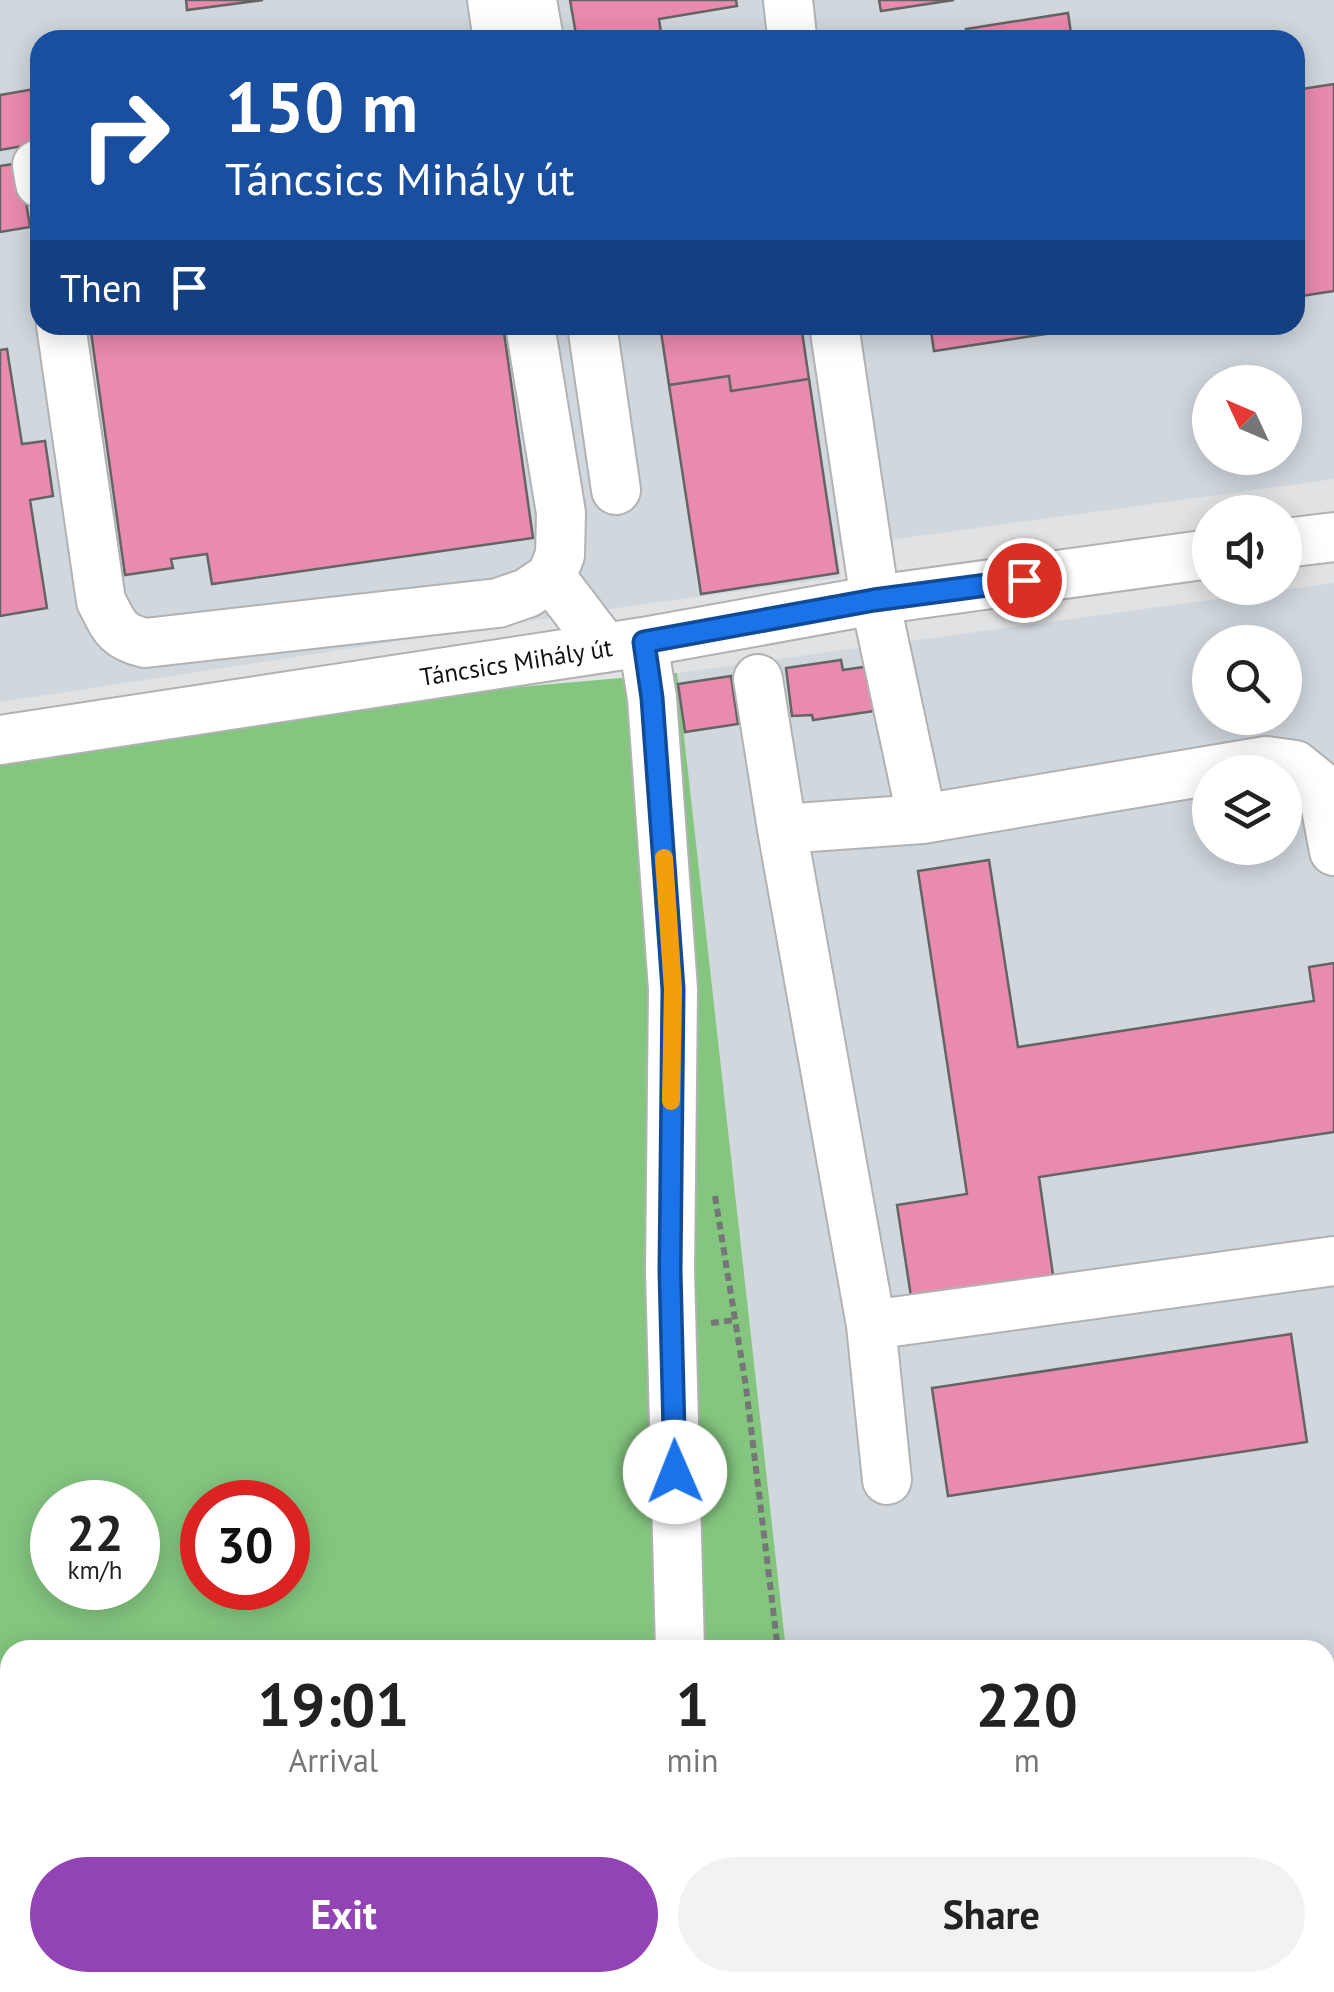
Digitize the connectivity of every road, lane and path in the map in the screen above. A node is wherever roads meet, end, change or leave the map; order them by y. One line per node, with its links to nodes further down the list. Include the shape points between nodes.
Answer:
1 (492, 0): 3 (street)
2 (532, 0): 4 (street)
3 (496, 30)
4 (537, 30)
5 (62, 335): 13 (street, via 102,601 126,638 145,643 498,603)
6 (532, 335): 13 (street, via 562,513 560,555)
7 (593, 335): 9 (street)
8 (835, 335): 14 (street)
9 (616, 490)
10 (1334, 537): 11 (street)
11 (1302, 542)
12 (1192, 556): 14 (street, Táncsics Mihály út)
13 (550, 577): 15 (street)
14 (874, 600): 15 (street, Táncsics Mihály út); 18 (street)
15 (624, 645): 17 (street, Táncsics Mihály út); 25 (street, via 652,698 673,989 670,1271)
16 (758, 679): 19 (street)
17 (0, 740)
18 (922, 819): 19 (street); 20 (street, via 1266,761 1296,766 1322,787)
19 (782, 830): 23 (street)
20 (1334, 851)
21 (1334, 1261): 23 (street)
22 (735, 1320): 26 (path)
23 (871, 1324): 24 (street)
24 (887, 1480)
25 (680, 1640)
26 (777, 1640)

